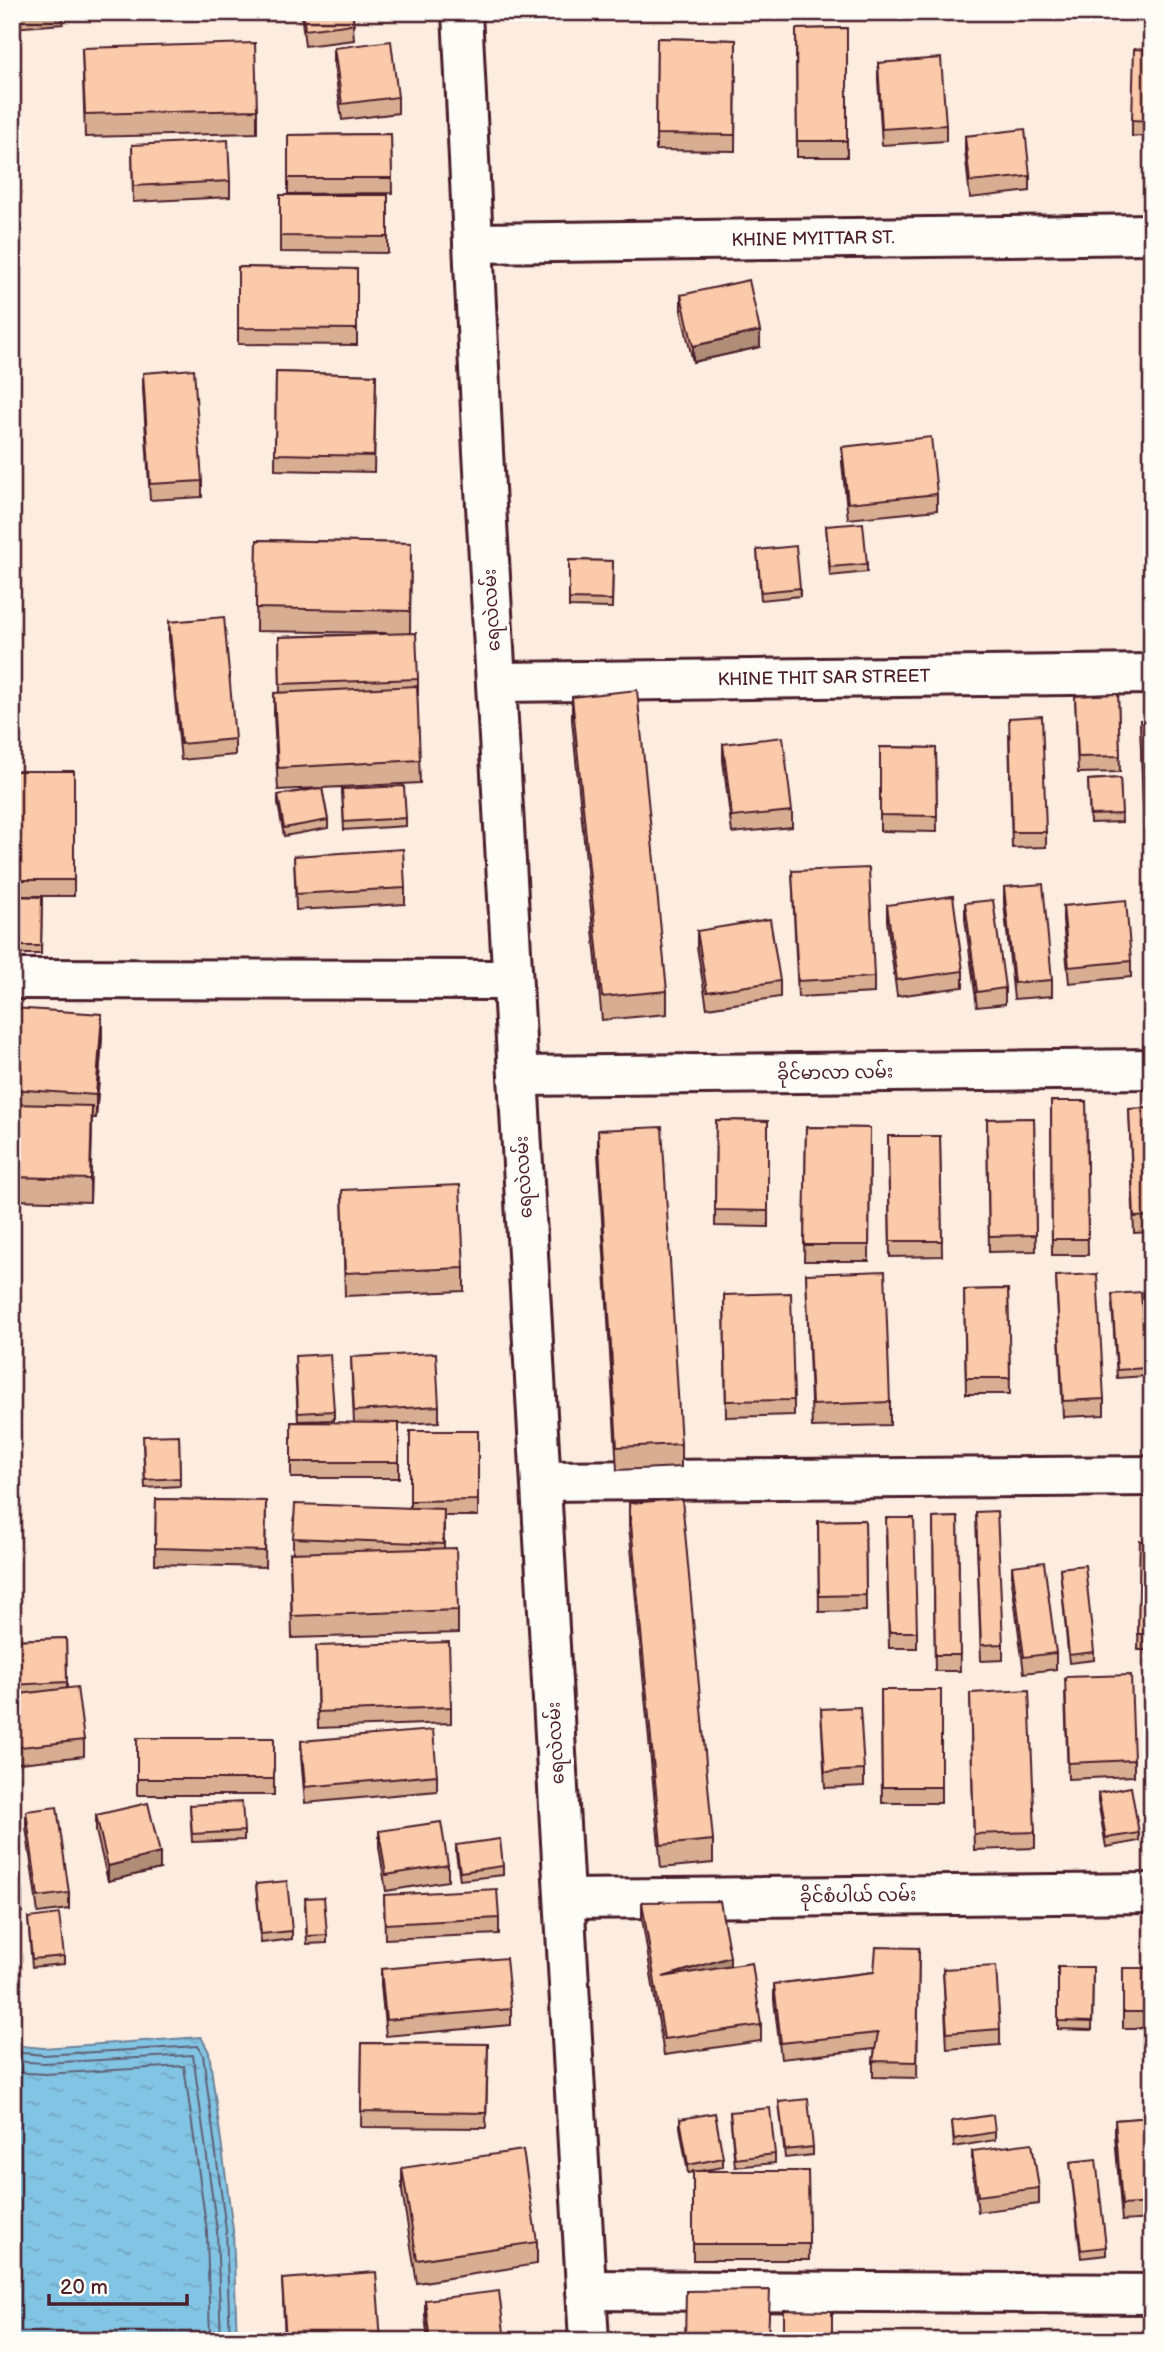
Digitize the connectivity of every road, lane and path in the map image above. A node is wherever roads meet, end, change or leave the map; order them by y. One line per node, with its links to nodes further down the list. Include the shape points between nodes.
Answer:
1 (462, 12): 3 (street, ရေလဲလမ်း)
2 (1152, 234): 3 (street, KHINE MYITTAR ST.)
3 (473, 243): 5 (street, ရေလဲလမ်း)
4 (1152, 674): 5 (street, KHINE THIT SAR STREET)
5 (496, 682): 7 (street, ရေလဲလမ်း)
6 (12, 979): 7 (street)
7 (513, 980): 9 (street, ရေလဲလမ်း)
8 (1152, 1069): 9 (street, ခိုင်မာလာ လမ်း)
9 (519, 1076): 11 (street, ရေလဲလမ်း)
10 (1152, 1476): 11 (street)
11 (541, 1481): 13 (street, ရေလဲလမ်း)
12 (1152, 1893): 13 (street, ခိုင်စံပါယ် လမ်း)
13 (565, 1899): 14 (street, ရေလဲလမ်း)
14 (586, 2290): 15 (street); 16 (street, ရေလဲလမ်း)
15 (1152, 2294)
16 (589, 2341)

